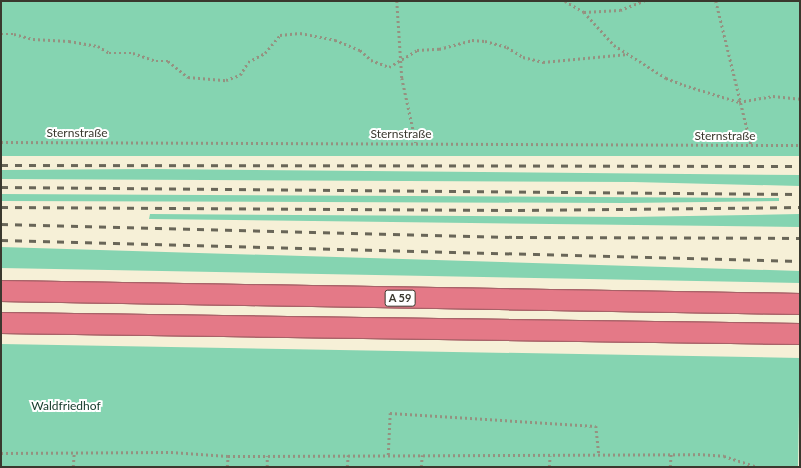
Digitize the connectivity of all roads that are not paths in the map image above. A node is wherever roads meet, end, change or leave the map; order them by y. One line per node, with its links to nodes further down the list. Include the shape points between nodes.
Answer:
1 (1, 292): 2 (highway, A 59)
2 (800, 304)
3 (1, 323): 4 (highway)
4 (800, 334)

